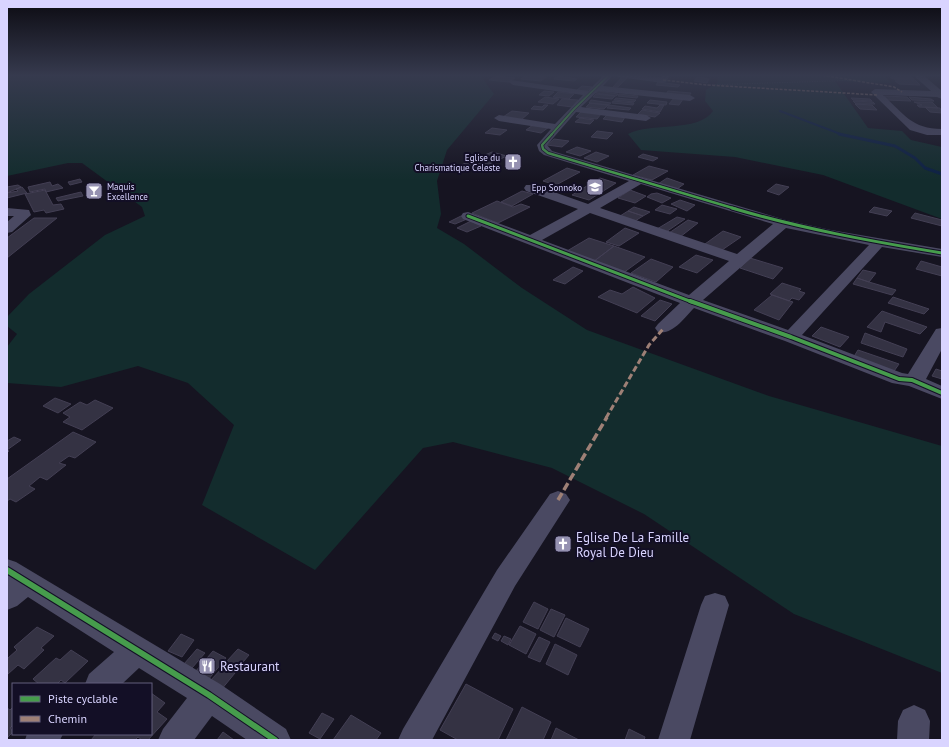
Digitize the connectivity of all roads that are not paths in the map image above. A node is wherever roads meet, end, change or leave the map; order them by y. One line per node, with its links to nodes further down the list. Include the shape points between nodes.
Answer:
1 (573, 110): 8 (street)
2 (581, 110): 5 (street)
3 (639, 110): 5 (street)
4 (894, 110): 10 (street, via 914,128 927,132)
5 (634, 116): 7 (street); 9 (street)
6 (499, 118): 8 (street)
7 (646, 118)
8 (557, 127): 11 (street, via 542,145 548,153)
9 (626, 127)
10 (942, 132)
11 (638, 180): 13 (street); 16 (street)
12 (530, 188): 13 (street)
13 (589, 208): 18 (street); 21 (street)
14 (7, 212): 17 (street, via 24,213)
15 (468, 216): 18 (street)
16 (783, 223): 19 (street); 21 (street)
17 (7, 229)
18 (532, 240): 22 (street)
19 (879, 242): 20 (street); 25 (street)
20 (942, 253)
21 (740, 260): 22 (street)
22 (690, 301): 23 (street); 25 (street)
23 (664, 328)
24 (942, 333): 26 (street, via 918,376)
25 (791, 337): 26 (street, via 899,379)
26 (912, 380): 27 (street)
27 (942, 392)
28 (558, 500): 36 (street, via 506,578)
29 (13, 584): 31 (street)
30 (715, 605): 37 (street)
31 (137, 650): 32 (street); 33 (street)
32 (101, 683)
33 (209, 695): 34 (street); 35 (street)
34 (174, 740)
35 (275, 740)
36 (414, 740)
37 (674, 740)

